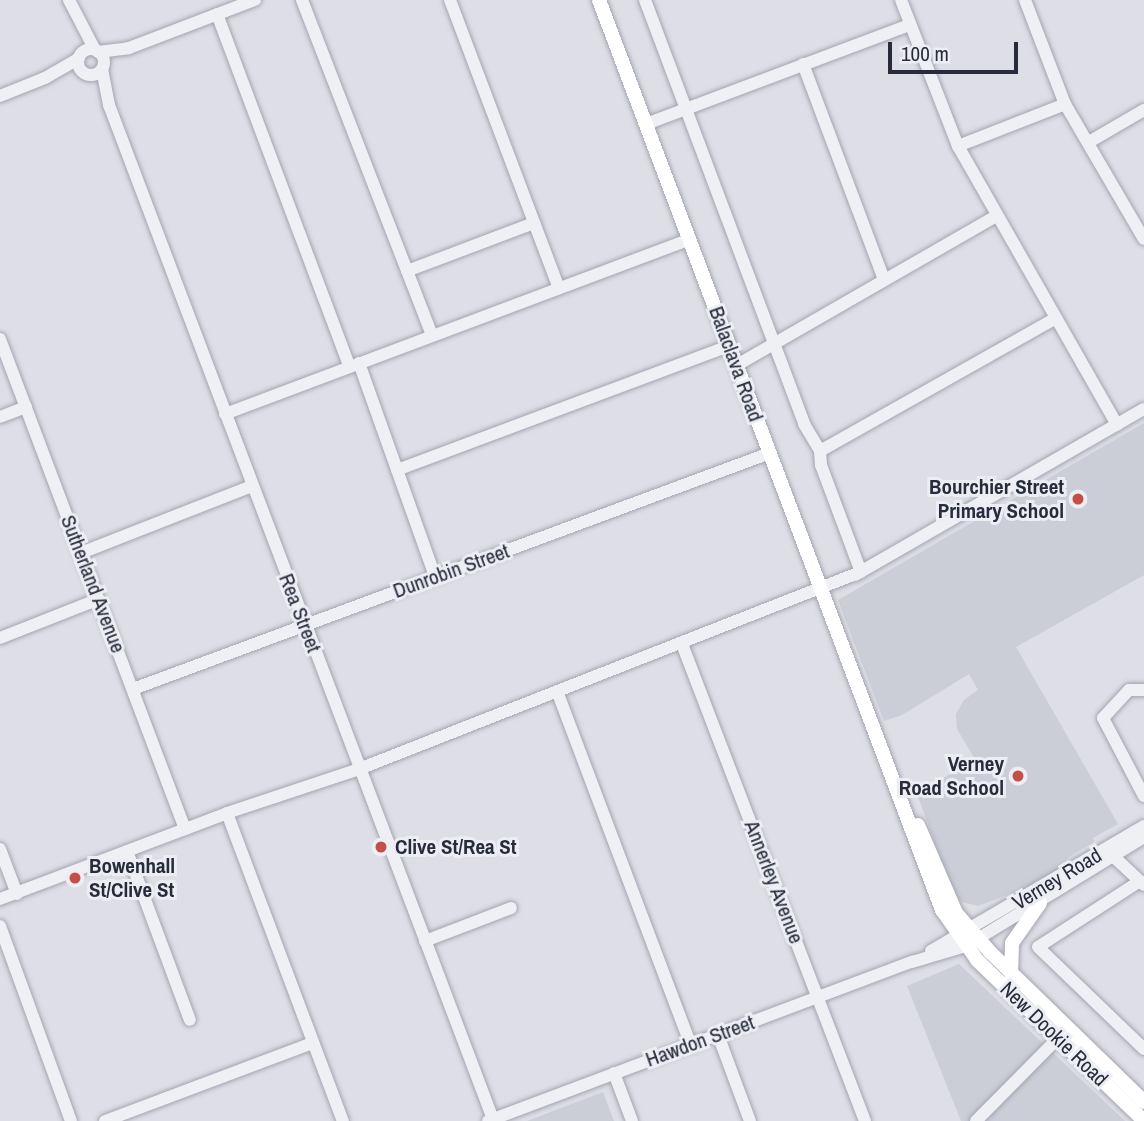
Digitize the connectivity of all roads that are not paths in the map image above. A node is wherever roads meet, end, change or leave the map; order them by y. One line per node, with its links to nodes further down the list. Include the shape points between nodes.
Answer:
1 (69, 0): 9 (street)
2 (255, 0): 10 (street)
3 (302, 0): 31 (street)
4 (450, 0): 28 (street)
5 (600, 0): 24 (main road, Balaclava Road)
6 (645, 0): 22 (street, Balaclava Road)
7 (901, 0): 11 (street)
8 (1025, 0): 20 (street)
9 (74, 14): 13 (street); 14 (street)
10 (217, 14): 12 (street); 39 (street)
11 (910, 25): 15 (street); 26 (street)
12 (129, 48): 13 (street); 16 (street)
13 (96, 51): 14 (street); 16 (street, Rea Street)
14 (80, 57): 17 (street, Rea Street); 18 (street)
15 (803, 64): 22 (street); 32 (street)
16 (103, 67): 17 (street); 21 (street, Rea Street)
17 (86, 74): 18 (street); 21 (street, Rea Street)
18 (45, 79): 19 (street)
19 (0, 96)
20 (1065, 104): 25 (street); 26 (street)
21 (109, 105): 43 (street, Rea Street)
22 (687, 108): 24 (street); 37 (street, Balaclava Road)
23 (1144, 110): 25 (street)
24 (646, 124): 29 (main road, Balaclava Road)
25 (1089, 142): 30 (street)
26 (958, 146): 27 (street)
27 (996, 216): 32 (street); 34 (street)
28 (534, 223): 31 (street); 33 (street)
29 (690, 239): 33 (street); 38 (main road, Balaclava Road)
30 (1144, 239)
31 (407, 271): 35 (street)
32 (884, 279): 37 (street)
33 (559, 288): 35 (street)
34 (1056, 318): 45 (street); 46 (street)
35 (432, 336): 39 (street)
36 (0, 339): 41 (street, Sutherland Avenue)
37 (774, 344): 40 (street); 46 (street, Balaclava Road, via 810,440)
38 (729, 346): 40 (main road, Balaclava Road); 48 (street)
39 (355, 365): 43 (street); 48 (street)
40 (737, 365): 47 (main road, Balaclava Road)
41 (26, 407): 44 (street); 50 (street, Sutherland Avenue)
42 (1144, 409): 45 (street)
43 (225, 414): 49 (street, Rea Street)
44 (0, 417)
45 (1117, 425): 51 (street)
46 (820, 450): 51 (street, Balaclava Road, via 821,466)
47 (770, 453): 52 (street, Dunrobin Street); 53 (main road, Balaclava Road)
48 (397, 470): 52 (street)
49 (252, 486): 50 (street); 55 (street, Rea Street)
50 (81, 553): 54 (street, Sutherland Avenue)
51 (859, 572): 53 (street)
52 (435, 577): 55 (street, Dunrobin Street)
53 (822, 592): 57 (street); 76 (main road, Balaclava Road, via 875,728)
54 (99, 599): 56 (street); 58 (street, Sutherland Avenue)
55 (305, 625): 58 (street, Dunrobin Street); 61 (street, Rea Street)
56 (0, 638)
57 (682, 644): 59 (street); 79 (street, Annerley Avenue)
58 (133, 689): 65 (street, Sutherland Avenue)
59 (557, 691): 61 (street); 84 (street)
60 (1144, 691): 62 (street, via 1129,690 1103,718)
61 (357, 765): 63 (street); 77 (street, Rea Street)
62 (1144, 796)
63 (228, 813): 65 (street); 83 (street)
64 (1144, 826): 76 (street, Verney Road)
65 (186, 829): 68 (street)
66 (1144, 837): 69 (street, Verney Road)
67 (0, 849): 71 (street)
68 (127, 851): 71 (street); 80 (street)
69 (1113, 856): 70 (street); 73 (street, Verney Road)
70 (1142, 883): 85 (street, via 1038,947)
71 (17, 894): 72 (street)
72 (0, 900)
73 (1040, 903): 76 (street, Verney Road); 78 (main road, via 1012,943)
74 (511, 908): 77 (street)
75 (0, 926): 89 (street)
76 (968, 938): 78 (main road, New Dookie Road); 79 (street, Hawdon Street); 82 (main road, New Dookie Road)
77 (425, 941): 88 (street, Rea Street)
78 (1012, 974): 87 (main road, New Dookie Road)
79 (818, 997): 81 (street, Hawdon Street); 94 (street, Annerley Avenue)
80 (190, 1020)
81 (718, 1035): 84 (street, Hawdon Street); 93 (street)
82 (1059, 1038): 95 (street); 96 (main road, New Dookie Road)
83 (313, 1044): 90 (street); 91 (street)
84 (691, 1045): 86 (street, Hawdon Street)
85 (1144, 1048)
86 (614, 1073): 88 (street, Hawdon Street); 92 (street)
87 (1144, 1102)
88 (490, 1120)
89 (71, 1121)
90 (105, 1121)
91 (343, 1121)
92 (632, 1121)
93 (750, 1121)
94 (865, 1121)
95 (976, 1121)
96 (1144, 1121)

